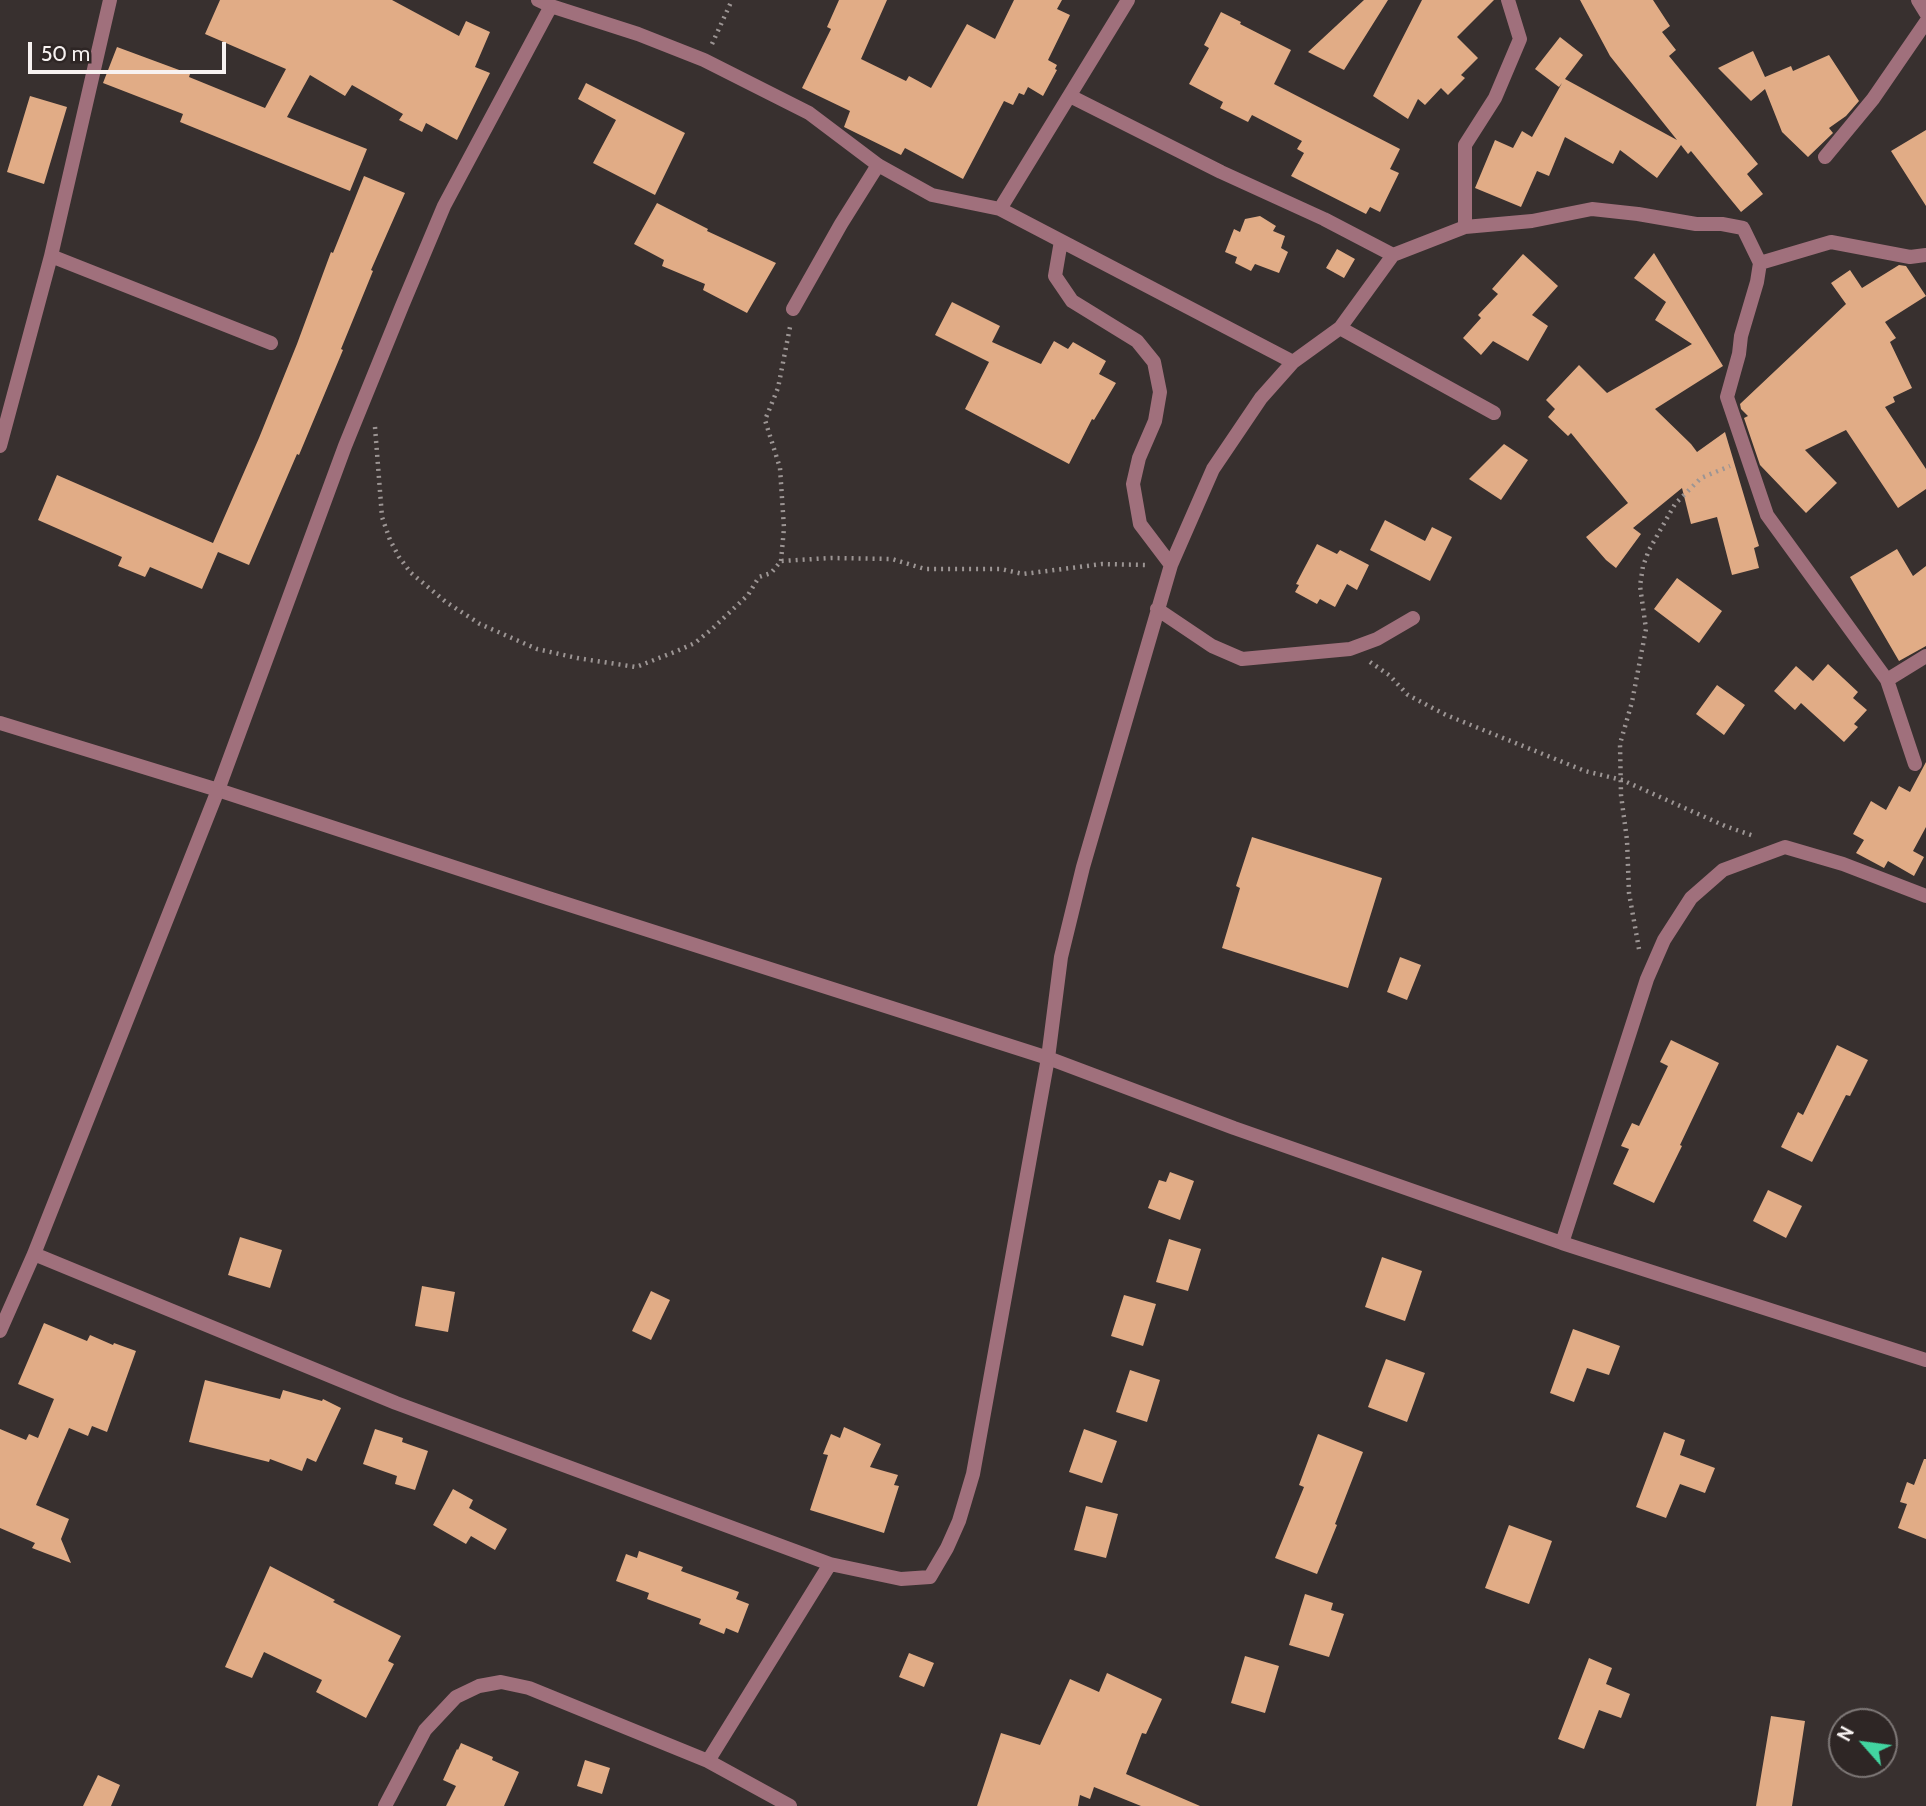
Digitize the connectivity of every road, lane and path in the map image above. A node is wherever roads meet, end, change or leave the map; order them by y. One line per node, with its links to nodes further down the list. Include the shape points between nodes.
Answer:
1 (110, 0): 18 (street)
2 (732, 0): 9 (path)
3 (1128, 0): 10 (street)
4 (1508, 0): 14 (street, via 1520,39 1495,98 1465,145)
5 (1918, 0): 7 (street)
6 (545, 3): 9 (street); 38 (street, via 444,206 345,446)
7 (1926, 13)
8 (1926, 22): 11 (street, via 1873,99)
9 (704, 60): 12 (street, via 809,113)
10 (1070, 96): 13 (street); 16 (street)
11 (1825, 157)
12 (878, 165): 13 (street, via 932,195); 20 (street)
13 (1000, 209): 15 (street)
14 (1465, 227): 16 (street); 19 (street, via 1592,209 1723,224 1742,228)
15 (1061, 241): 23 (street); 29 (street, via 1055,276 1072,302 1137,341 1154,362 1160,392 1133,484 1140,524)
16 (1393, 255): 21 (street)
17 (1926, 255): 19 (street, via 1910,257 1831,242)
18 (51, 256): 22 (street); 26 (street)
19 (1760, 263): 27 (street, via 1727,397)
20 (793, 309): 28 (path, via 778,388 765,420 780,468)
21 (1340, 328): 23 (street); 24 (street)
22 (271, 343)
23 (1293, 362): 29 (street, via 1261,398 1213,469)
24 (1494, 413)
25 (375, 425): 28 (path, via 382,517 399,557 411,573 480,624 537,649 636,667 695,643 748,595 758,577 771,573)
26 (0, 446)
27 (1747, 459): 34 (street, via 1767,514); 37 (path, via 1690,487 1648,550 1640,586 1646,629 1620,744)
28 (781, 561): 29 (path, via 892,559 925,569 1001,569 1023,574 1102,564)
29 (1171, 565): 30 (street)
30 (1157, 608): 32 (street, via 1212,646 1242,659); 42 (street, via 1079,879 1061,957)
31 (1413, 618): 32 (street)
32 (1350, 649): 37 (path, via 1389,675 1408,695 1446,715 1585,771)
33 (1926, 656): 34 (street)
34 (1886, 680): 36 (street)
35 (0, 723): 38 (street)
36 (1915, 764)
37 (1622, 780): 39 (path, via 1724,826); 41 (path, via 1629,893)
38 (218, 790): 42 (street); 44 (street)
39 (1785, 847): 40 (street); 41 (street, via 1723,870 1691,898 1664,940)
40 (1926, 896)
41 (1647, 979): 43 (street)
42 (1048, 1058): 43 (street); 47 (street, via 974,1474 959,1521 930,1577 901,1579)
43 (1562, 1243): 46 (street)
44 (34, 1254): 45 (street); 47 (street, via 396,1403)
45 (0, 1331)
46 (1926, 1360)
47 (830, 1564): 48 (street)
48 (708, 1760): 49 (street, via 529,1688 501,1682 456,1697 425,1730); 50 (street)
49 (385, 1806)
50 (790, 1806)

